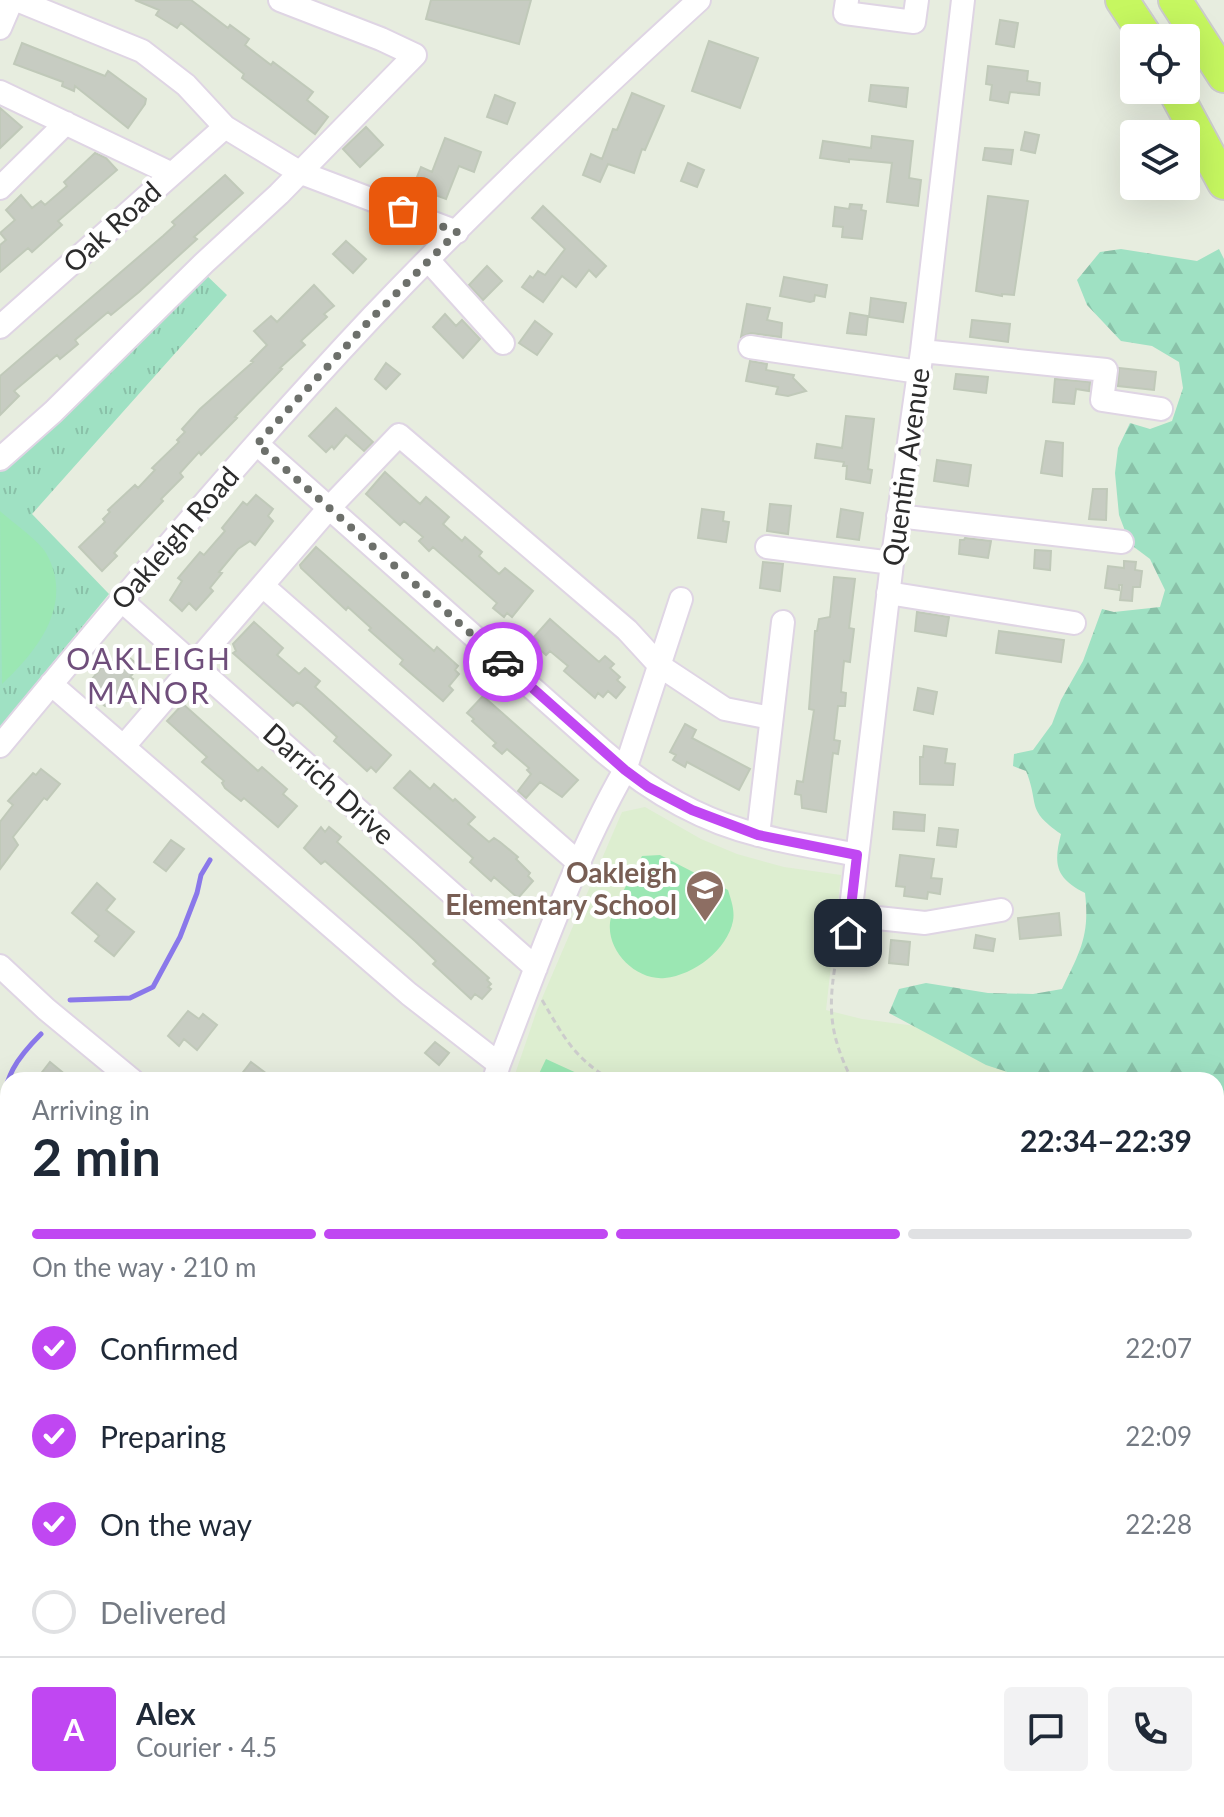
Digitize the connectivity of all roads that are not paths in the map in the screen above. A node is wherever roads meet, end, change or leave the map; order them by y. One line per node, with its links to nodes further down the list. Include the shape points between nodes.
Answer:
1 (14, 0): 10 (street); 16 (street, via 142,51 186,85)
2 (280, 0): 18 (street, via 415,55)
3 (847, 0): 4 (street, via 845,13 914,22)
4 (917, 0)
5 (963, 0): 27 (street, Quentin Avenue)
6 (1122, 0): 9 (highway)
7 (1175, 0): 11 (highway)
8 (694, 2): 22 (street, Oakleigh Road)
9 (1138, 24)
10 (0, 28)
11 (1224, 76)
12 (0, 92): 15 (street)
13 (1184, 104): 20 (highway)
14 (1186, 104): 17 (highway)
15 (66, 123): 19 (street); 21 (street)
16 (225, 127): 18 (street); 19 (street, Oak Road)
17 (1224, 162)
18 (299, 172): 22 (street); 30 (street)
19 (172, 174): 24 (street, Oak Road)
20 (1224, 183)
21 (0, 188)
22 (457, 232): 23 (street, Oakleigh Road)
23 (428, 260): 25 (street); 29 (street, Oakleigh Road)
24 (0, 327)
25 (503, 343)
26 (750, 347): 27 (street)
27 (921, 362): 28 (street, via 1106,370 1102,400); 32 (street, Quentin Avenue)
28 (1161, 409)
29 (257, 444): 31 (street); 39 (street, Oakleigh Road)
30 (0, 459)
31 (329, 508): 36 (street); 43 (street, via 399,435 627,630); 48 (street)
32 (898, 516): 33 (street); 35 (street, Quentin Avenue)
33 (1122, 542)
34 (767, 547): 35 (street)
35 (892, 563): 37 (street, Quentin Avenue)
36 (263, 586): 42 (street); 51 (street)
37 (888, 593): 41 (street); 50 (street, Quentin Avenue)
38 (681, 599): 43 (street)
39 (121, 600): 42 (street, Darrich Drive); 44 (street, Oakleigh Road)
40 (783, 622): 45 (street)
41 (1074, 623)
42 (194, 664): 47 (street); 54 (street, Darrich Drive)
43 (660, 666): 45 (street, via 725,709); 48 (street)
44 (51, 684): 46 (street, Oakleigh Road); 47 (street)
45 (771, 718): 49 (street)
46 (0, 746)
47 (124, 746): 56 (street)
48 (625, 770): 49 (street, via 692,810); 51 (street)
49 (758, 835): 50 (street)
50 (857, 855): 52 (street, Quentin Avenue, via 846,929)
51 (580, 864): 54 (street)
52 (1001, 910)
53 (0, 966): 55 (street)
54 (536, 968): 56 (street)
55 (122, 1072)
56 (496, 1072)

